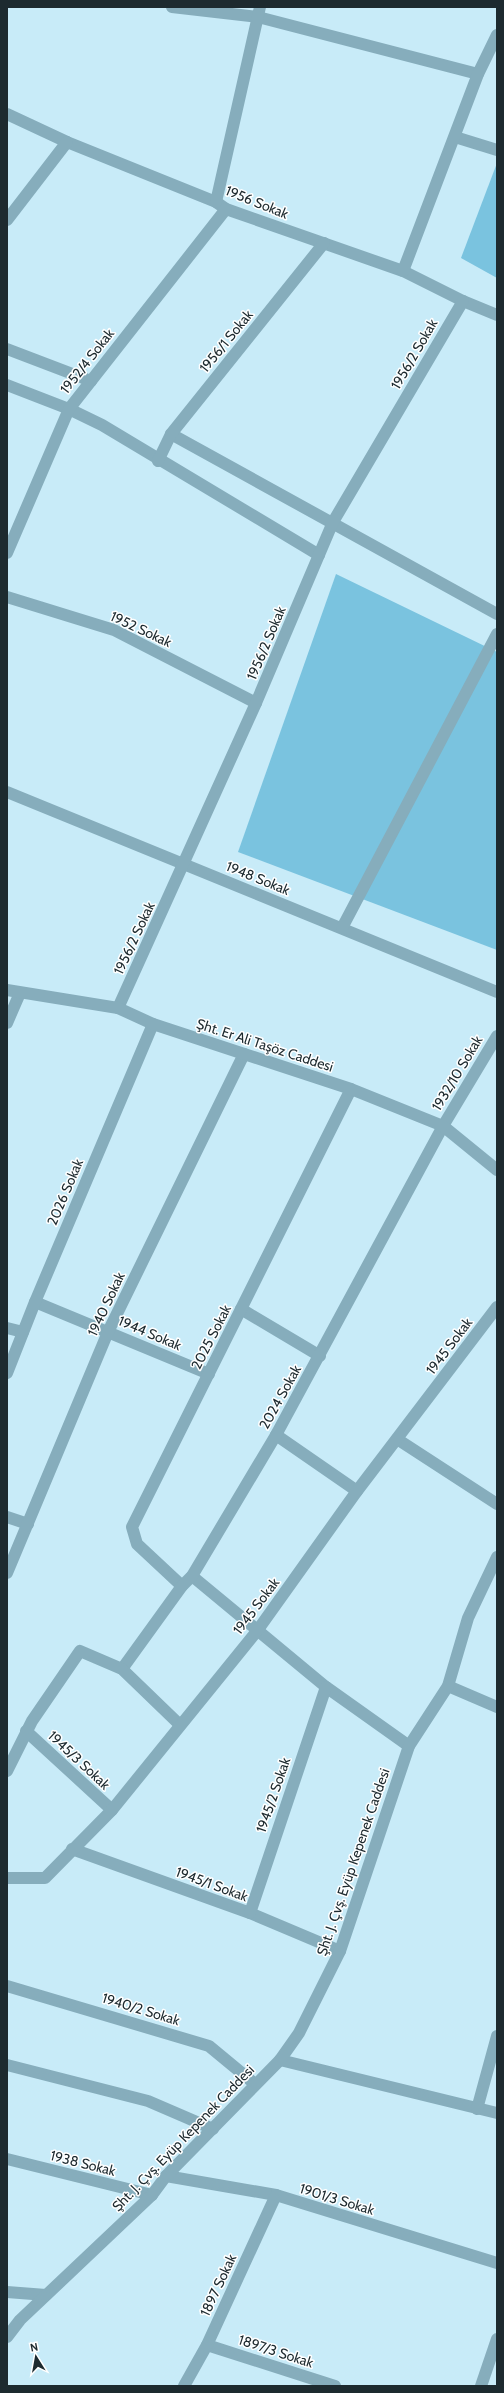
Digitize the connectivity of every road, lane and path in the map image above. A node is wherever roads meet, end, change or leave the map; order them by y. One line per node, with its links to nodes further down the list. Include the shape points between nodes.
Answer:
1 (172, 7): 2 (street)
2 (259, 12): 5 (street); 10 (street)
3 (497, 35): 4 (street)
4 (492, 55): 5 (street)
5 (478, 74): 7 (street)
6 (7, 114): 8 (street, 1956 Sokak)
7 (455, 137): 9 (street); 13 (street)
8 (67, 142): 10 (street, 1956 Sokak); 11 (street)
9 (497, 150)
10 (221, 205): 12 (street, 1956 Sokak); 17 (street, 1952/4 Sokak)
11 (7, 220)
12 (324, 244): 13 (street, 1956 Sokak); 20 (street, 1956/1 Sokak)
13 (403, 271): 14 (street, 1956 Sokak)
14 (463, 301): 15 (street, 1956 Sokak); 22 (street, 1956/2 Sokak)
15 (497, 315)
16 (7, 349): 17 (street)
17 (91, 381): 19 (street, 1952/4 Sokak)
18 (7, 385): 19 (street)
19 (69, 409): 21 (street, via 102,425); 23 (street, 1952/4 Sokak)
20 (171, 434): 21 (street, 1956/1 Sokak); 22 (street)
21 (158, 461): 24 (street)
22 (333, 522): 24 (street, 1956/2 Sokak); 26 (street)
23 (7, 553)
24 (319, 555): 28 (street, 1956/2 Sokak)
25 (7, 597): 28 (street, 1952 Sokak, via 114,630)
26 (497, 614)
27 (497, 634): 31 (street)
28 (256, 704): 30 (street, 1956/2 Sokak)
29 (7, 792): 30 (street, 1948 Sokak)
30 (184, 864): 31 (street, 1948 Sokak); 35 (street, 1956/2 Sokak)
31 (342, 928): 33 (street, 1948 Sokak)
32 (7, 990): 34 (street, Şht. Er Ali Taşöz Caddesi)
33 (497, 992)
34 (20, 993): 35 (street, Şht. Er Ali Taşöz Caddesi); 36 (street)
35 (118, 1008): 37 (street, Şht. Er Ali Taşöz Caddesi)
36 (7, 1023)
37 (153, 1024): 39 (street, Şht. Er Ali Taşöz Caddesi); 43 (street, 2026 Sokak)
38 (497, 1036): 41 (street, 1932/10 Sokak)
39 (244, 1054): 40 (street, Şht. Er Ali Taşöz Caddesi); 48 (street, 1940 Sokak)
40 (350, 1089): 41 (street, Şht. Er Ali Taşöz Caddesi); 45 (street, 2025 Sokak)
41 (443, 1126): 42 (street, Şht. Er Ali Taşöz Caddesi); 49 (street, 2024 Sokak)
42 (497, 1170)
43 (35, 1302): 47 (street, 2026 Sokak); 48 (street, 1944 Sokak)
44 (497, 1307): 53 (street, 1945 Sokak)
45 (241, 1309): 49 (street); 51 (street, 2025 Sokak)
46 (7, 1328): 47 (street)
47 (23, 1332): 50 (street, 2026 Sokak)
48 (108, 1332): 51 (street, 1944 Sokak); 57 (street, 1940 Sokak)
49 (320, 1356): 52 (street, 2024 Sokak)
50 (7, 1373)
51 (209, 1374): 61 (street, 2025 Sokak, via 132,1528 137,1544)
52 (276, 1435): 54 (street); 60 (street, 2024 Sokak)
53 (397, 1439): 54 (street, 1945 Sokak); 55 (street)
54 (358, 1491): 62 (street, 1945 Sokak)
55 (497, 1504)
56 (7, 1517): 57 (street)
57 (28, 1524): 59 (street, 1940 Sokak)
58 (497, 1557): 64 (street, Şht. J. Çvş. Eyüp Kepenek Caddesi, via 468,1618)
59 (7, 1573)
60 (192, 1576): 61 (street, 2024 Sokak); 62 (street)
61 (182, 1586): 63 (street, 2024 Sokak)
62 (257, 1631): 65 (street); 67 (street, 1945 Sokak)
63 (122, 1669): 67 (street); 68 (street, via 80,1651)
64 (448, 1686): 66 (street); 69 (street, Şht. J. Çvş. Eyüp Kepenek Caddesi)
65 (326, 1687): 69 (street); 74 (street, 1945/2 Sokak)
66 (497, 1707)
67 (180, 1725): 71 (street, 1945 Sokak)
68 (26, 1731): 70 (street); 71 (street, 1945/3 Sokak)
69 (409, 1746): 75 (street, Şht. J. Çvş. Eyüp Kepenek Caddesi)
70 (7, 1771)
71 (112, 1810): 72 (street, 1945 Sokak)
72 (72, 1849): 73 (street, 1945 Sokak, via 45,1878); 74 (street, 1945/1 Sokak)
73 (7, 1878)
74 (250, 1913): 75 (street, 1945/1 Sokak)
75 (340, 1951): 78 (street, Şht. J. Çvş. Eyüp Kepenek Caddesi, via 299,2033)
76 (7, 1986): 80 (street, 1940/2 Sokak, via 209,2046)
77 (497, 2036): 81 (street)
78 (280, 2060): 80 (street, Şht. J. Çvş. Eyüp Kepenek Caddesi); 81 (street)
79 (7, 2065): 83 (street, via 148,2101)
80 (256, 2084): 83 (street, Şht. J. Çvş. Eyüp Kepenek Caddesi)
81 (477, 2109): 82 (street)
82 (497, 2113)
83 (213, 2129): 85 (street, Şht. J. Çvş. Eyüp Kepenek Caddesi)
84 (7, 2159): 86 (street, 1938 Sokak)
85 (166, 2176): 86 (street, Şht. J. Çvş. Eyüp Kepenek Caddesi); 87 (street, 1901/3 Sokak)
86 (152, 2195): 90 (street, Şht. J. Çvş. Eyüp Kepenek Caddesi)
87 (276, 2196): 88 (street, 1901/3 Sokak); 92 (street, 1897 Sokak)
88 (497, 2264)
89 (7, 2292): 90 (street)
90 (46, 2295): 91 (street, Şht. J. Çvş. Eyüp Kepenek Caddesi, via 20,2320)
91 (7, 2337)
92 (207, 2345): 94 (street, 1897 Sokak); 95 (street, 1897/3 Sokak)
93 (496, 2347): 96 (street)
94 (184, 2386)
95 (335, 2386)
96 (481, 2386)

